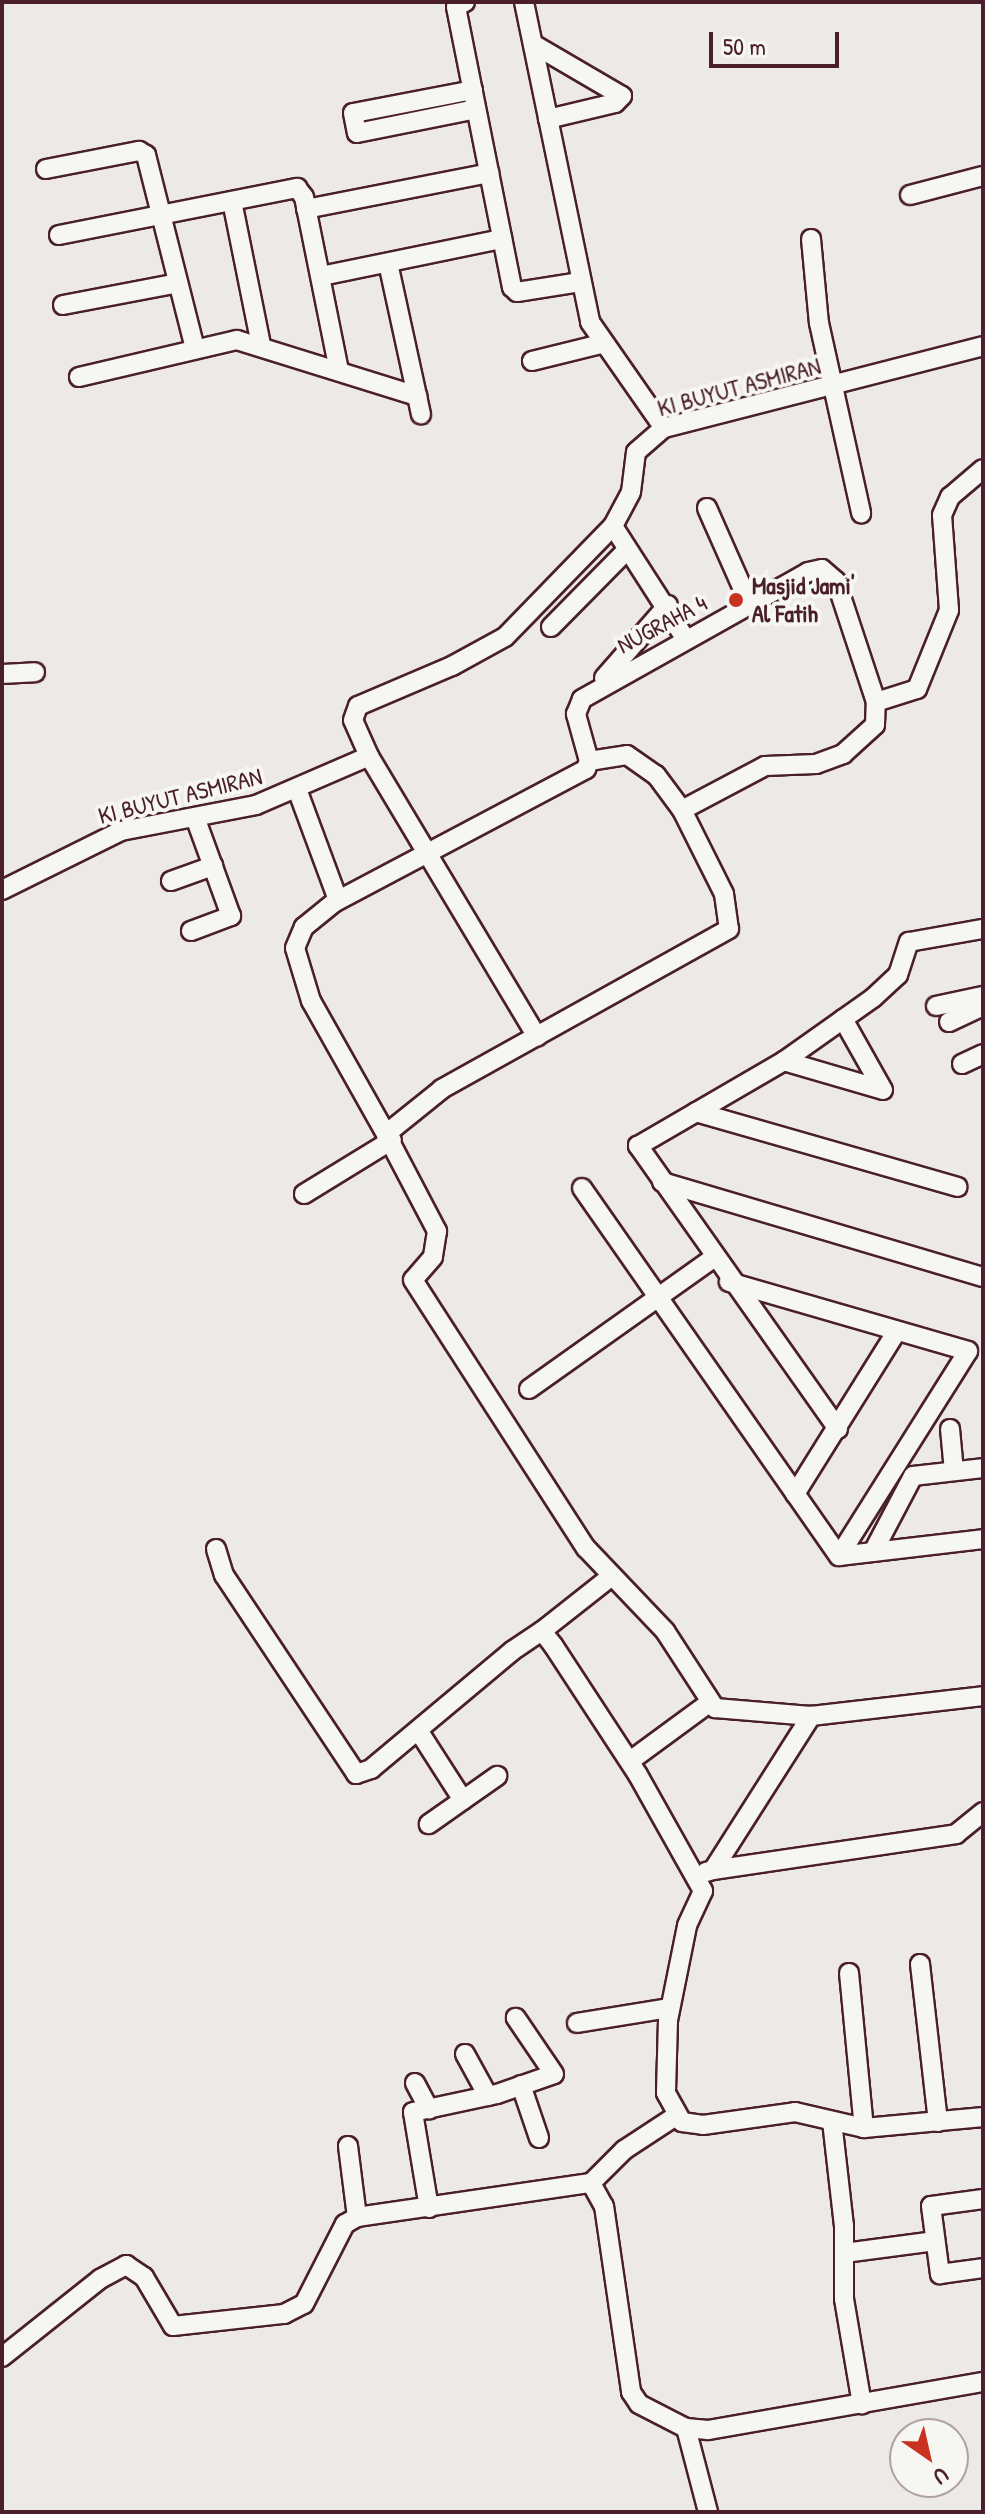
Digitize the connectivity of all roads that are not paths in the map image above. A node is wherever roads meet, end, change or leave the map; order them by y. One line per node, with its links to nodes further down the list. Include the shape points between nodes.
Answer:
1 (465, 2): 4 (street, via 456,7)
2 (524, 2): 3 (street)
3 (533, 44): 6 (street); 6 (street, via 622,96 615,103)
4 (473, 90): 5 (street); 5 (street, via 353,113 357,133)
5 (476, 109): 8 (street)
6 (548, 119): 19 (street)
7 (46, 169): 13 (street, via 143,151)
8 (489, 173): 12 (street); 15 (street)
9 (983, 176): 10 (street)
10 (910, 195)
11 (232, 201): 12 (street, via 294,188 303,194); 13 (street); 23 (street)
12 (306, 209): 18 (street)
13 (161, 214): 14 (street); 20 (street)
14 (59, 235)
15 (502, 239): 17 (street); 19 (street, via 514,290)
16 (811, 239): 29 (street)
17 (388, 263): 18 (street); 27 (street, via 419,405)
18 (321, 276): 27 (street)
19 (580, 282): 22 (street)
20 (178, 283): 21 (street); 25 (street)
21 (63, 305)
22 (601, 344): 26 (street); 30 (street)
23 (261, 345): 25 (street, via 230,341); 27 (street)
24 (983, 346): 29 (street, KI BUYUT ASMIRAN)
25 (195, 349): 28 (street)
26 (532, 361)
27 (339, 371)
28 (79, 377)
29 (832, 387): 30 (street, KI BUYUT ASMIRAN); 33 (street)
30 (664, 428): 34 (street, KI BUYUT ASMIRAN, via 636,452 631,492)
31 (983, 469): 43 (street, via 950,497 942,515 949,610 929,668 917,689)
32 (707, 508): 37 (street)
33 (861, 513)
34 (613, 526): 35 (street); 44 (street, KI BUYUT ASMIRAN, via 505,637 358,706 353,720)
35 (627, 550): 36 (street); 38 (street)
36 (668, 605): 39 (street); 42 (street)
37 (750, 605): 39 (street, NUGRAHA 4); 43 (street, NUGRAHA 4, via 808,572 830,573)
38 (551, 627)
39 (685, 638): 42 (street, NUGRAHA 4)
40 (35, 672): 41 (street)
41 (2, 674)
42 (594, 689): 45 (street, via 577,706)
43 (878, 701): 47 (street, via 875,725 843,754 816,764 765,766)
44 (369, 756): 46 (street, KI BUYUT ASMIRAN); 49 (street)
45 (589, 763): 47 (street, via 627,755 643,763); 49 (street)
46 (297, 789): 48 (street, KI BUYUT ASMIRAN, via 256,805); 53 (street)
47 (682, 810): 61 (street, via 724,894 729,929)
48 (195, 817): 50 (street); 52 (street, KI BUYUT ASMIRAN, via 121,831)
49 (428, 857): 53 (street); 61 (street)
50 (213, 866): 51 (street); 55 (street, via 231,916)
51 (171, 881)
52 (2, 890)
53 (338, 900): 66 (street, via 304,927 295,948 297,961 311,1001)
54 (983, 929): 59 (street, via 909,942 898,975)
55 (191, 931)
56 (983, 996): 57 (street)
57 (936, 1006)
58 (983, 1006): 60 (street)
59 (843, 1019): 63 (street); 63 (street, via 883,1090)
60 (949, 1022)
61 (537, 1037): 66 (street, via 442,1089)
62 (983, 1054): 64 (street)
63 (784, 1061): 65 (street)
64 (962, 1064)
65 (696, 1112): 67 (street, via 638,1146); 68 (street)
66 (389, 1137): 70 (street); 86 (street, via 437,1231 433,1257 413,1280)
67 (662, 1182): 71 (street); 72 (street)
68 (957, 1187)
69 (582, 1188): 74 (street)
70 (304, 1194)
71 (713, 1258): 73 (street); 74 (street)
72 (983, 1277)
73 (729, 1282): 75 (street); 77 (street)
74 (658, 1297): 76 (street); 81 (street)
75 (897, 1331): 77 (street); 85 (street, via 968,1351)
76 (529, 1389)
77 (838, 1429): 81 (street)
78 (950, 1429): 80 (street)
79 (983, 1468): 80 (street)
80 (954, 1471): 84 (street, via 913,1476)
81 (795, 1494): 85 (street)
82 (983, 1539): 84 (street)
83 (216, 1549): 91 (street, via 224,1575 354,1773 364,1773)
84 (873, 1552): 85 (street)
85 (839, 1556)
86 (609, 1578): 87 (street); 89 (street, via 665,1631)
87 (542, 1631): 91 (street); 92 (street)
88 (983, 1696): 90 (street)
89 (709, 1703): 90 (street, via 733,1713); 92 (street)
90 (811, 1716): 97 (street)
91 (418, 1730): 94 (street)
92 (630, 1761): 98 (street)
93 (497, 1776): 94 (street)
94 (463, 1800): 96 (street)
95 (983, 1812): 97 (street, via 956,1834)
96 (429, 1824)
97 (713, 1870): 98 (street)
98 (693, 1876): 101 (street, via 703,1896 687,1926)
99 (920, 1964): 112 (street)
100 (849, 1973): 113 (street)
101 (669, 2008): 103 (street); 109 (street, via 666,2093)
102 (516, 2018): 106 (street, via 554,2074)
103 (577, 2023)
104 (465, 2054): 107 (street)
105 (415, 2083): 108 (street)
106 (521, 2085): 107 (street); 114 (street)
107 (488, 2096): 108 (street)
108 (429, 2109): 118 (street, via 413,2112)
109 (676, 2116): 111 (street, via 693,2126 795,2112); 116 (street, via 607,2163)
110 (983, 2117): 112 (street)
111 (832, 2121): 113 (street); 125 (street, via 844,2226 844,2299)
112 (938, 2122): 113 (street)
113 (864, 2128)
114 (539, 2138)
115 (348, 2146): 119 (street)
116 (591, 2183): 118 (street); 126 (street, via 604,2206 634,2398)
117 (983, 2199): 120 (street, via 931,2206)
118 (429, 2208): 119 (street)
119 (357, 2217): 123 (street, via 345,2224 298,2310 181,2328 167,2319 139,2270 126,2265 100,2279)
120 (935, 2241): 121 (street); 122 (street, via 940,2274)
121 (852, 2252)
122 (983, 2268)
123 (2, 2357)
124 (983, 2382): 125 (street)
125 (862, 2404): 126 (street, via 708,2430)
126 (686, 2428): 127 (street)
127 (708, 2512)

